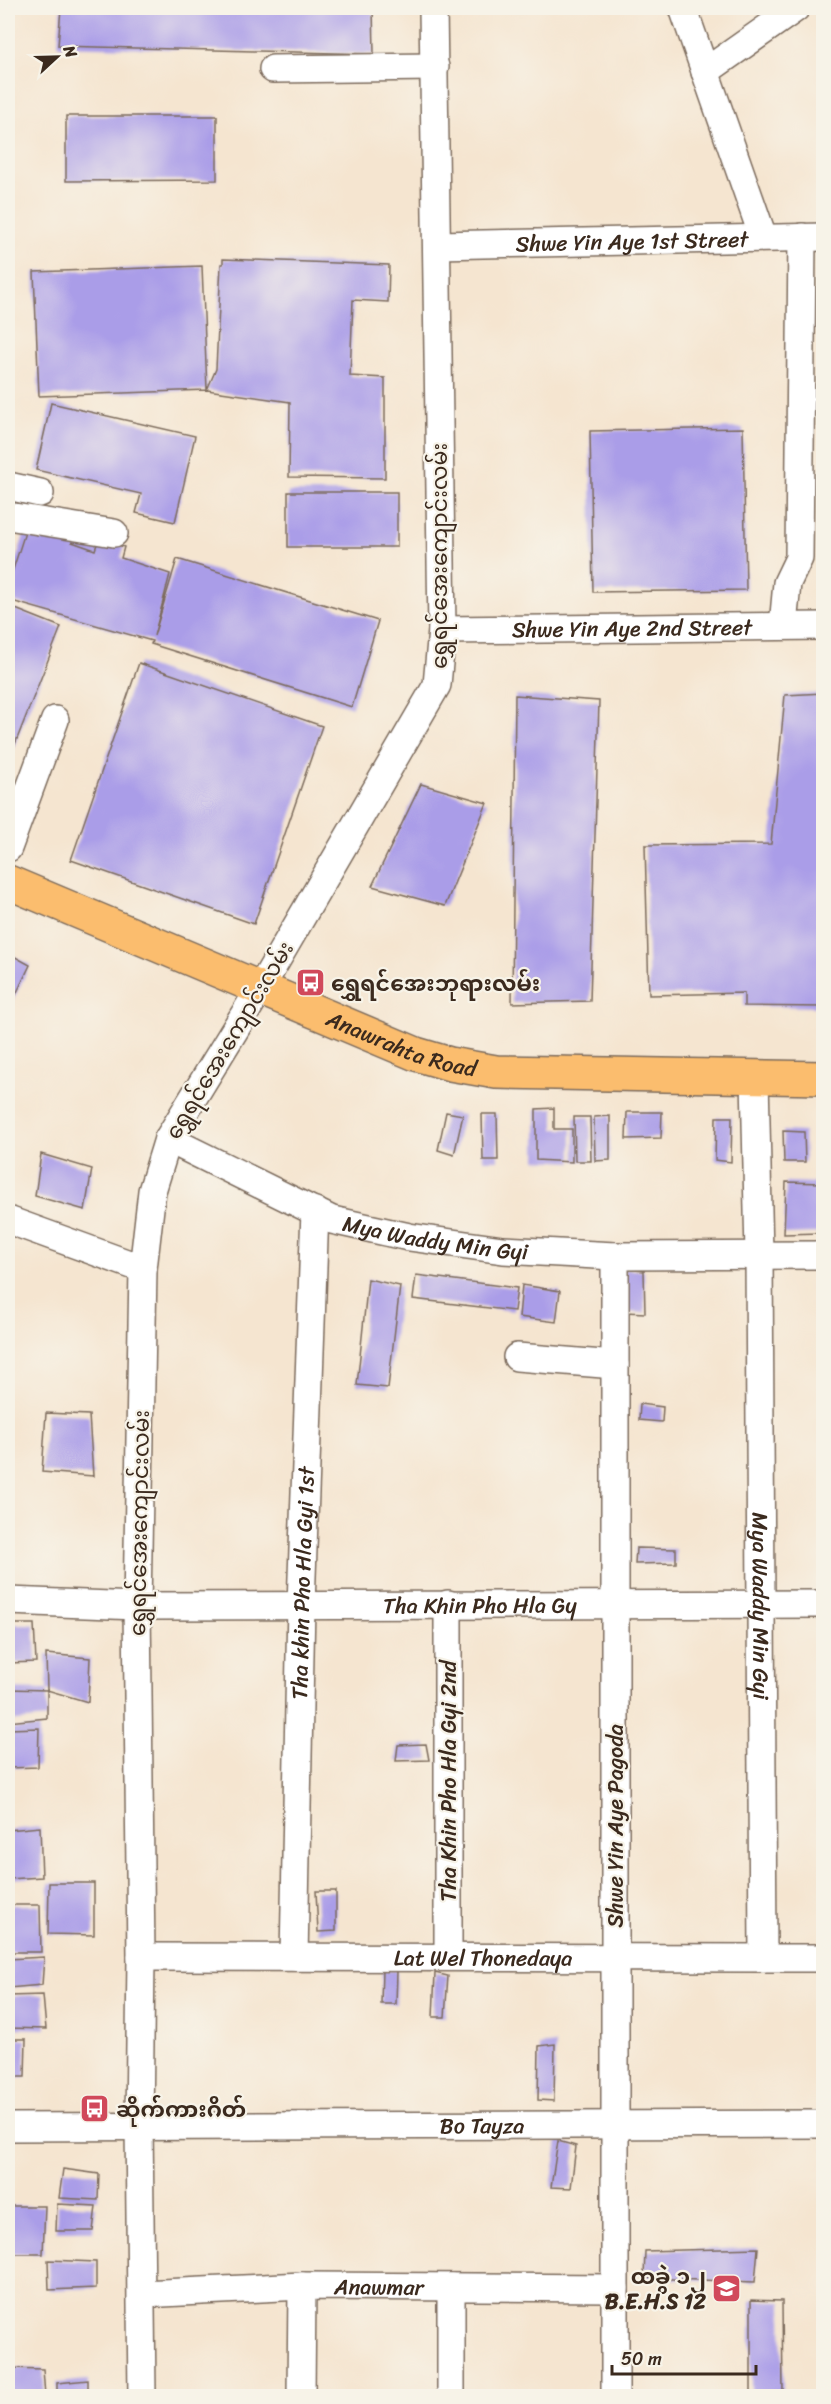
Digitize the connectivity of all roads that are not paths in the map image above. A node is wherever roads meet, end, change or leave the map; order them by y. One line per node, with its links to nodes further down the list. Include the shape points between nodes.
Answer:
1 (433, 8): 4 (street, ရွှေရင်အေးကျောင်းလမ်း)
2 (683, 8): 6 (street)
3 (796, 8): 6 (street)
4 (435, 67): 5 (street); 9 (street, ရွှေရင်အေးကျောင်းလမ်း)
5 (273, 69)
6 (705, 72): 7 (street)
7 (763, 237): 8 (street, Shwe Yin Aye 1st Street); 9 (street, Shwe Yin Aye 1st Street)
8 (813, 237): 14 (street, via 799,558 787,583)
9 (438, 245): 16 (street, ရွှေရင်အေးကျောင်းလမ်း)
10 (8, 486): 11 (street)
11 (40, 493)
12 (8, 516): 13 (street)
13 (114, 532)
14 (783, 626): 15 (street, Shwe Yin Aye 2nd Street); 16 (street, Shwe Yin Aye 2nd Street)
15 (824, 626)
16 (442, 630): 20 (street, ရွှေရင်အေးကျောင်းလမ်း, via 437,685)
17 (55, 720): 18 (street)
18 (8, 848)
19 (8, 882): 20 (main road, Anawrahta Road)
20 (261, 987): 21 (main road, Anawrahta Road, via 416,1054 450,1064 496,1072); 23 (street, ရွှေရင်အေးကျောင်းလမ်း)
21 (755, 1078): 22 (main road, Anawrahta Road); 26 (street, Mya Waddy Min Gyi)
22 (824, 1078)
23 (168, 1139): 24 (street, Mya Waddy Min Gyi); 29 (street, ရွှေရင်အေးကျောင်းလမ်း, via 152,1191)
24 (315, 1211): 28 (street, Mya Waddy Min Gyi, via 332,1220 409,1237 502,1250); 35 (street, Tha khin Pho Hla Gyi 1st)
25 (8, 1220): 29 (street)
26 (759, 1255): 27 (street, Mya Waddy Min Gyi); 28 (street, Mya Waddy Min Gyi); 33 (street, Mya Waddy Min Gyi)
27 (824, 1255)
28 (615, 1256): 31 (street, Shwe Yin Aye Pagoda)
29 (143, 1269): 38 (street, ရွှေရင်အေးကျောင်းလမ်း)
30 (517, 1357): 31 (street)
31 (615, 1365): 37 (street, Shwe Yin Aye Pagoda)
32 (8, 1601): 38 (street, Tha Khin Pho Hla Gy)
33 (761, 1604): 34 (street, Tha Khin Pho Hla Gy); 37 (street, Tha Khin Pho Hla Gy); 43 (street, Mya Waddy Min Gyi)
34 (824, 1604)
35 (301, 1605): 36 (street, Tha Khin Pho Hla Gy); 38 (street, Tha Khin Pho Hla Gy); 40 (street, Tha khin Pho Hla Gyi 1st)
36 (448, 1605): 37 (street, Tha Khin Pho Hla Gy); 41 (street, Tha Khin Pho Hla Gyi 2nd)
37 (615, 1605): 42 (street, Shwe Yin Aye Pagoda)
38 (137, 1606): 39 (street, ရွှေရင်အေးကျောင်းလမ်း)
39 (141, 1957): 40 (street, Lat Wel Thonedaya); 47 (street, ရွှေရင်အေးကျောင်းလမ်း)
40 (294, 1957): 41 (street, Lat Wel Thonedaya)
41 (448, 1958): 42 (street, Lat Wel Thonedaya)
42 (615, 1958): 43 (street, Lat Wel Thonedaya); 45 (street, Shwe Yin Aye Pagoda)
43 (763, 1958): 44 (street, Lat Wel Thonedaya)
44 (824, 1958)
45 (615, 2124): 46 (street, Bo Tayza); 47 (street, Bo Tayza); 51 (street, Shwe Yin Aye Pagoda)
46 (824, 2124)
47 (140, 2125): 48 (street, Bo Tayza); 52 (street, ရွှေရင်အေးကျောင်းလမ်း)
48 (8, 2127)
49 (302, 2286): 50 (street, Anawmar); 52 (street, Anawmar); 54 (street)
50 (451, 2287): 51 (street, Anawmar); 55 (street)
51 (615, 2288): 56 (street, Shwe Yin Aye Pagoda)
52 (142, 2294): 53 (street, ရွှေရင်အေးကျောင်းလမ်း)
53 (142, 2397)
54 (300, 2397)
55 (451, 2397)
56 (615, 2397)

